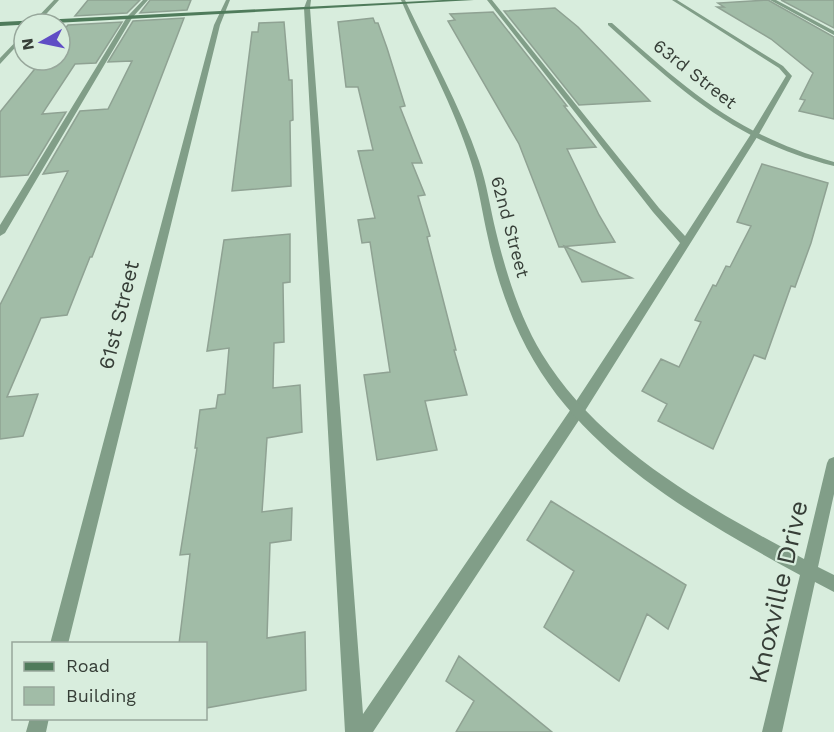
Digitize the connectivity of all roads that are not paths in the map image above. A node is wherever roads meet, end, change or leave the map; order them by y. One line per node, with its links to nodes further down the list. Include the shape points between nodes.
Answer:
1 (57, 0): 10 (street)
2 (146, 0): 12 (street)
3 (228, 0): 11 (street, 61st Street)
4 (472, 0): 8 (main road)
5 (489, 0): 21 (street)
6 (674, 0): 18 (street, via 781,67 789,76)
7 (772, 0): 15 (street)
8 (404, 2): 9 (main road); 22 (street, 62nd Street, via 472,154 497,253 524,327 545,369)
9 (308, 4): 11 (main road); 27 (street)
10 (46, 12)
11 (223, 12): 12 (main road); 26 (street, 61st Street)
12 (130, 17): 13 (main road); 20 (street)
13 (72, 21)
14 (610, 24): 18 (street, 63rd Street, via 698,100)
15 (834, 33)
16 (12, 48): 17 (street)
17 (0, 62)
18 (755, 134): 19 (street, 63rd Street); 21 (street)
19 (834, 164)
20 (0, 233)
21 (686, 243): 22 (street)
22 (578, 410): 24 (street, 62nd Street, via 645,471 738,531); 28 (street)
23 (834, 463): 24 (street, Knoxville Drive)
24 (809, 570): 25 (street, 62nd Street); 29 (street, Knoxville Drive)
25 (834, 584)
26 (60, 642)
27 (355, 732)
28 (362, 732)
29 (772, 732)

